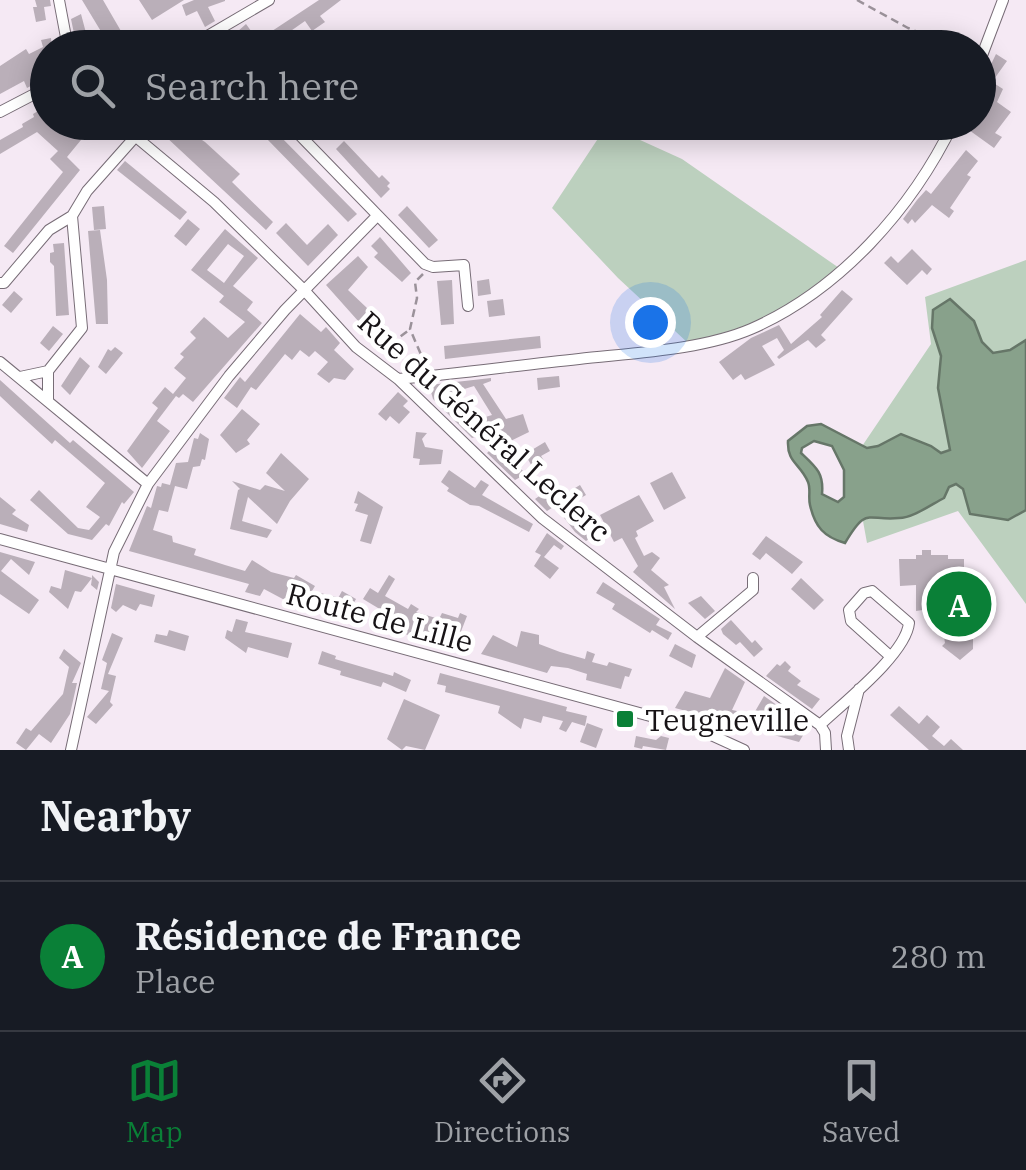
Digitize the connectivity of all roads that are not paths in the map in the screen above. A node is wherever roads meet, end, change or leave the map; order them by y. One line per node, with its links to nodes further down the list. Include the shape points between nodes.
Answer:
1 (59, 0): 4 (street)
2 (269, 0): 5 (street)
3 (1002, 0): 6 (street)
4 (65, 30)
5 (218, 30)
6 (991, 30)
7 (30, 96): 8 (street)
8 (0, 112)
9 (132, 140): 13 (street, via 86,190)
10 (139, 140): 16 (street, Rue du Général Leclerc)
11 (304, 140): 14 (street)
12 (944, 140): 21 (street, via 924,178 842,270 800,303 746,331 614,355)
13 (72, 216): 15 (street, via 49,230); 19 (street, via 82,328)
14 (377, 216): 16 (street); 17 (street, via 428,267 464,265)
15 (1, 285)
16 (304, 290): 21 (street, Rue du Général Leclerc, via 356,347); 23 (street)
17 (468, 306)
18 (0, 362): 20 (street)
19 (48, 371): 20 (street); 22 (street)
20 (20, 377): 22 (street)
21 (398, 379): 27 (street, Rue du Général Leclerc, via 542,518)
22 (48, 401): 23 (street)
23 (148, 484): 25 (street)
24 (0, 539): 25 (street, Route de Lille)
25 (110, 569): 32 (street); 33 (street, Route de Lille, via 698,729)
26 (754, 578): 27 (street, via 753,590)
27 (698, 638): 30 (street, Rue du Général Leclerc)
28 (890, 656): 28 (street, via 908,635 909,623 872,592 864,593 850,610 851,620); 29 (street)
29 (860, 688): 30 (street); 31 (street)
30 (823, 729): 31 (street); 34 (street)
31 (847, 736): 35 (street)
32 (72, 750)
33 (744, 750)
34 (826, 750)
35 (849, 750)

